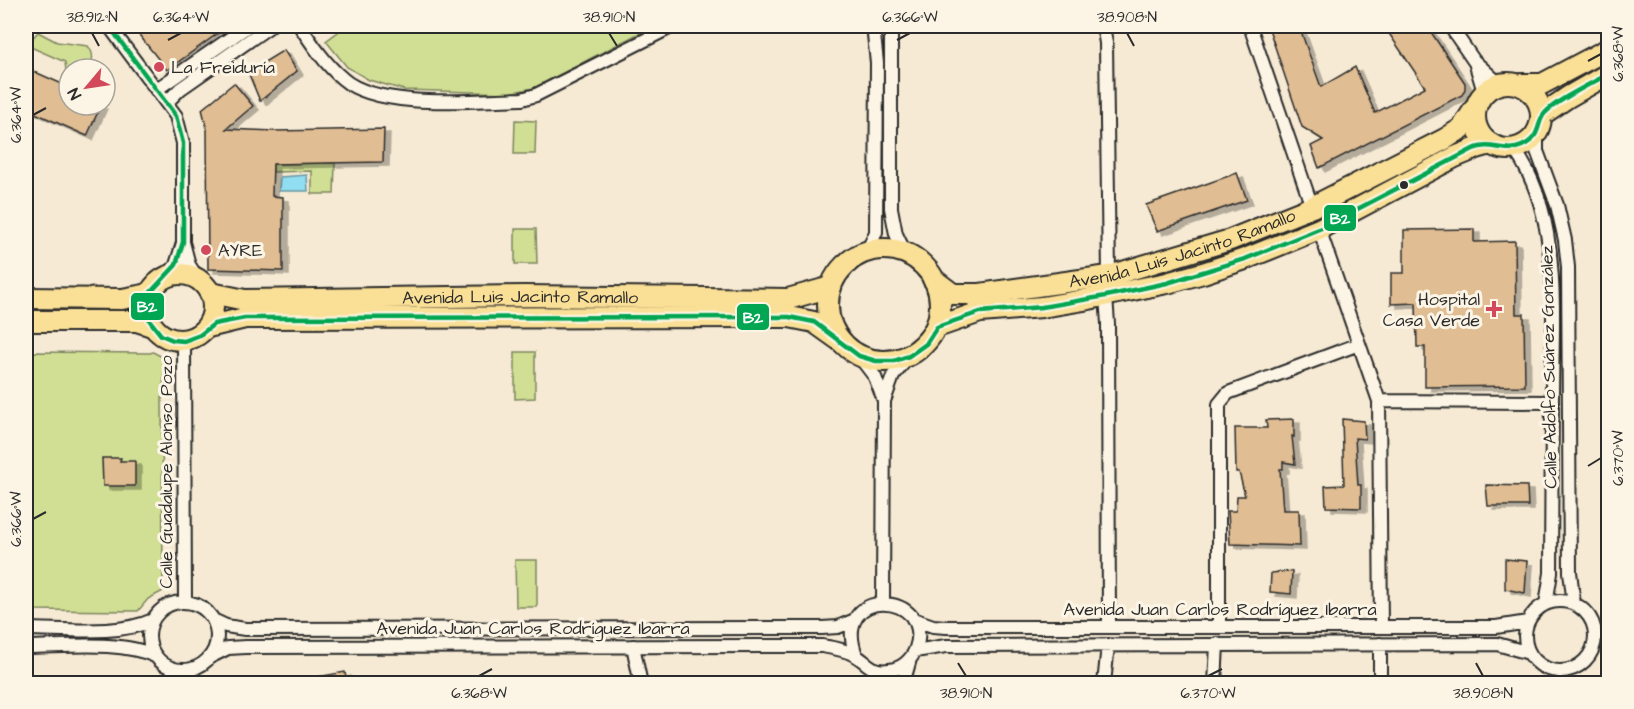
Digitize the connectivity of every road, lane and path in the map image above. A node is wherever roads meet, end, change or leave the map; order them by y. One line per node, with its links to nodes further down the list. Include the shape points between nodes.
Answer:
1 (109, 26): 14 (street)
2 (248, 26): 14 (street)
3 (270, 26): 16 (street)
4 (300, 26): 5 (street, via 344,80 373,94 412,101 522,99 536,95)
5 (673, 26)
6 (873, 26): 24 (street, via 877,63 876,232)
7 (891, 26): 25 (street, via 891,208)
8 (1103, 26): 26 (street)
9 (1250, 26): 21 (street)
10 (1450, 26): 15 (street, via 1474,61)
11 (1608, 49): 13 (main road, via 1542,84)
12 (1608, 74): 17 (main road)
13 (1522, 84): 15 (main road, via 1515,82); 17 (main road, via 1538,99)
14 (157, 89): 16 (street)
15 (1486, 94): 19 (main road, via 1476,124); 21 (main road, Avenida Luis Jacinto Ramallo, via 1462,128)
16 (167, 102): 23 (street, via 176,116 183,143)
17 (1543, 114): 18 (main road)
18 (1537, 133): 20 (main road); 49 (street, Calle Adolfo Suárez González, via 1537,151 1557,205 1568,267 1570,572)
19 (1491, 144): 20 (main road); 22 (main road, Avenida Luis Jacinto Ramallo, via 1455,157)
20 (1514, 149): 45 (street, Calle Adolfo Suárez González, via 1534,184 1552,267)
21 (1312, 207): 26 (main road, Avenida Luis Jacinto Ramallo, via 1230,240)
22 (1319, 229): 32 (main road, Avenida Luis Jacinto Ramallo, via 1203,273); 40 (street)
23 (183, 242): 27 (street, via 176,265); 29 (street, via 189,265)
24 (867, 252): 25 (main road, via 879,249); 30 (main road, via 851,260)
25 (905, 253): 28 (main road, via 921,263)
26 (1109, 276): 28 (main road, Avenida Luis Jacinto Ramallo, via 981,294 953,294)
27 (166, 277): 29 (main road, via 179,274); 31 (main road)
28 (933, 279): 37 (main road, via 941,299)
29 (204, 286): 30 (main road, Avenida Luis Jacinto Ramallo, via 245,300 788,299); 36 (main road, via 214,307)
30 (831, 287): 39 (main road, via 828,306 832,325)
31 (149, 294): 33 (main road, via 122,299); 35 (main road, via 147,311)
32 (1106, 296): 37 (main road, Avenida Luis Jacinto Ramallo, via 980,312); 55 (street)
33 (26, 298)
34 (26, 321): 35 (main road, via 137,321)
35 (152, 326): 38 (main road, via 161,335)
36 (208, 327): 38 (main road); 39 (main road, Avenida Luis Jacinto Ramallo, via 245,318 789,317 814,322)
37 (937, 327): 42 (main road, via 926,344)
38 (184, 341): 46 (street, Calle Guadalupe Alonso Pozo)
39 (842, 342): 41 (main road)
40 (1359, 344): 44 (street); 56 (street, via 1228,393 1219,404)
41 (859, 356): 42 (main road, via 876,361); 43 (street, via 875,377)
42 (909, 356): 43 (street, via 893,376)
43 (884, 401): 47 (street)
44 (1379, 401): 45 (street); 57 (street)
45 (1552, 402): 48 (street, Calle Adolfo Suárez González, via 1551,573)
46 (185, 602): 51 (street, via 165,607); 52 (street, via 204,609)
47 (883, 603): 50 (street, via 904,609); 53 (street, via 871,605)
48 (1546, 604): 49 (street); 54 (street)
49 (1574, 604): 71 (street, via 1591,620 1595,643 1584,662)
50 (914, 619): 55 (street, Avenida Juan Carlos Rodríguez Ibarra, via 946,627); 66 (street, via 918,631)
51 (153, 620): 58 (street, via 121,629); 67 (street, via 149,632)
52 (213, 620): 53 (street, Avenida Juan Carlos Rodríguez Ibarra, via 245,628 822,628); 68 (street, via 217,636)
53 (855, 620): 65 (street, via 851,641)
54 (1528, 622): 57 (street, Avenida Juan Carlos Rodríguez Ibarra, via 1496,627); 64 (street, via 1525,633)
55 (1109, 627): 56 (street, Avenida Juan Carlos Rodríguez Ibarra)
56 (1219, 627): 57 (street, Avenida Juan Carlos Rodríguez Ibarra)
57 (1381, 627)
58 (26, 629)
59 (1217, 644): 60 (street, Avenida Juan Carlos Rodríguez Ibarra); 61 (street, Avenida Juan Carlos Rodríguez Ibarra); 77 (street)
60 (1380, 644): 64 (street, Avenida Juan Carlos Rodríguez Ibarra, via 1497,644); 78 (street)
61 (1108, 645): 66 (street, Avenida Juan Carlos Rodríguez Ibarra, via 946,646); 76 (street)
62 (633, 646): 65 (street, Avenida Juan Carlos Rodríguez Ibarra, via 822,646); 68 (street, Avenida Juan Carlos Rodríguez Ibarra, via 246,647 228,648); 73 (street)
63 (26, 647): 67 (street, via 122,646)
64 (1529, 653): 71 (street, via 1536,662)
65 (856, 655): 70 (street)
66 (913, 655): 70 (street, via 901,667); 75 (street)
67 (155, 656): 69 (street, via 176,670)
68 (210, 657): 69 (street)
69 (191, 669): 72 (street)
70 (878, 670): 74 (street)
71 (1562, 677)
72 (195, 684)
73 (641, 684)
74 (891, 684)
75 (903, 684)
76 (1104, 684)
77 (1215, 684)
78 (1380, 684)

